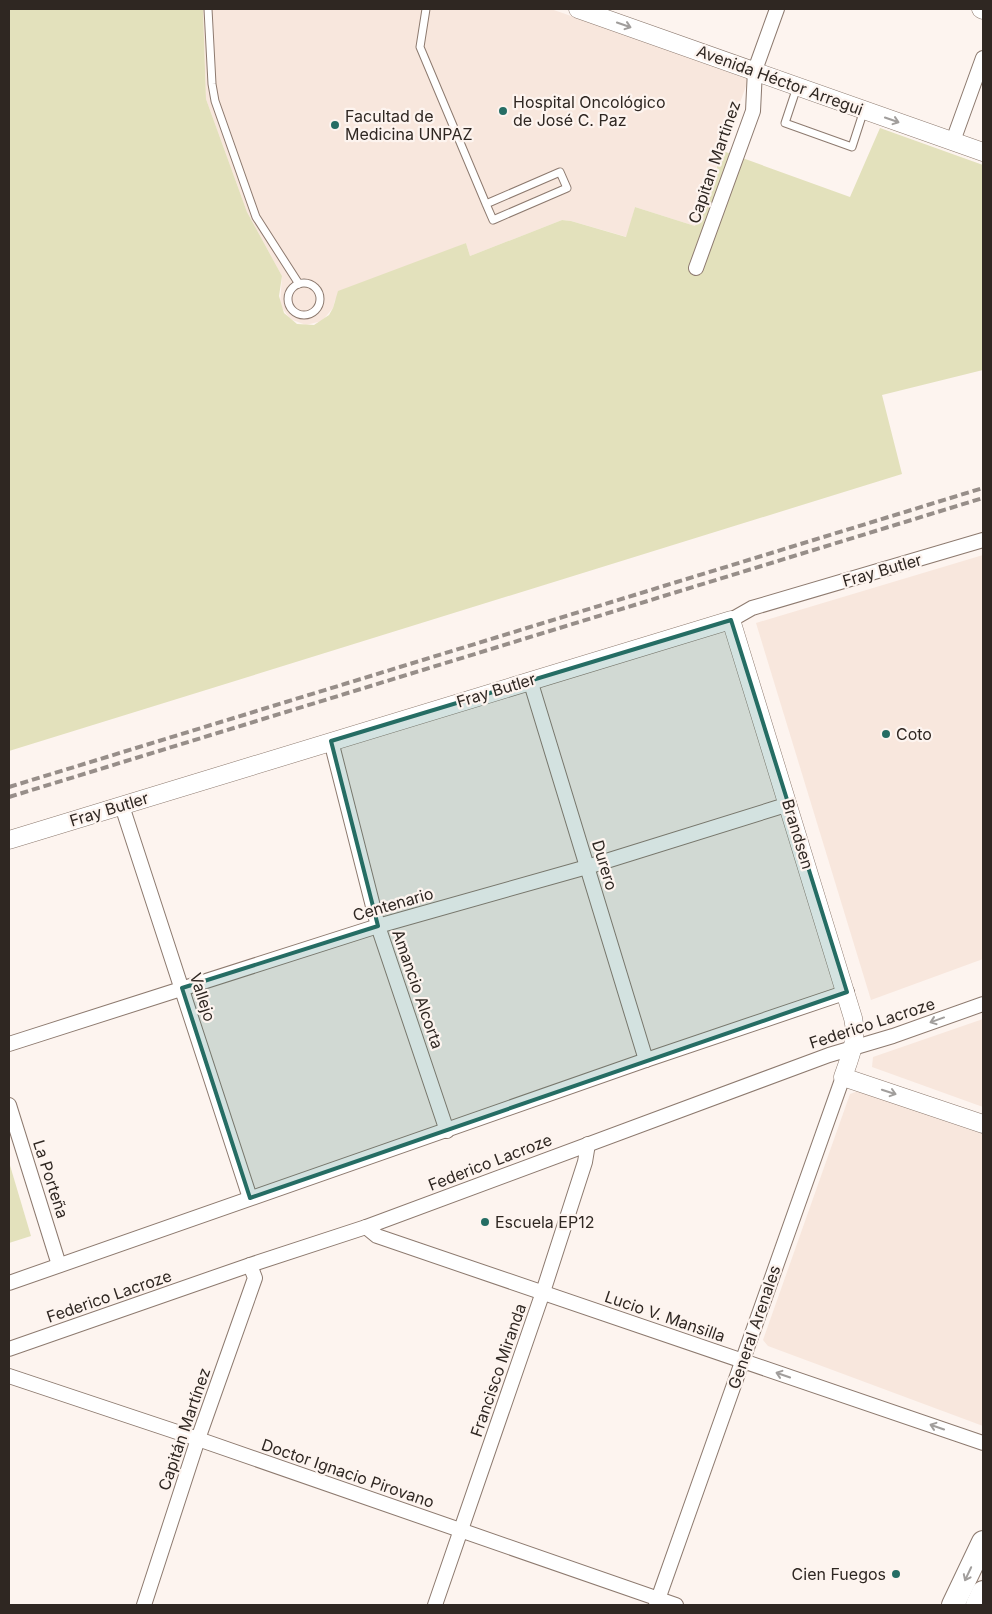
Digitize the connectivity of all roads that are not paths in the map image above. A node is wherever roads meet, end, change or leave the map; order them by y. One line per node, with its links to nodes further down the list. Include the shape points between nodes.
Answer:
1 (208, 9): 13 (lane, via 212,84 216,101 256,217)
2 (426, 9): 11 (lane, via 420,47)
3 (578, 9): 6 (street, Avenida Héctor Arregui, one-way to 6)
4 (777, 9): 6 (street, Capitan Martinez)
5 (983, 58): 9 (street)
6 (755, 70): 7 (street, Avenida Héctor Arregui); 12 (street, Capitan Martinez, via 753,111)
7 (797, 87): 8 (street, Avenida Héctor Arregui); 8 (lane, via 785,123 852,147)
8 (864, 110): 9 (street, Avenida Héctor Arregui, one-way to 9)
9 (953, 141): 10 (street, Avenida Héctor Arregui)
10 (983, 152)
11 (486, 204): 11 (lane, via 492,220 567,188 560,172)
12 (696, 268)
13 (298, 284): 13 (lane, via 314,286 320,296 318,306 310,314 300,314 289,304 289,294)
14 (983, 540): 15 (street, Fray Butler, via 752,608)
15 (731, 620): 16 (street, Fray Butler); 18 (street, Brandsen)
16 (530, 680): 17 (street, Fray Butler); 21 (street, Durero)
17 (331, 741): 19 (street, Fray Butler); 22 (street, Amancio Alcorta)
18 (789, 804): 21 (street, Centenario); 24 (street, Brandsen)
19 (122, 806): 20 (street, Fray Butler); 23 (street, Vallejo)
20 (9, 840)
21 (587, 867): 22 (street, Centenario); 28 (street, Durero)
22 (378, 926): 23 (street, Centenario); 32 (street, Amancio Alcorta)
23 (182, 988): 26 (street, Centenario); 34 (street, Vallejo)
24 (847, 992): 27 (street, Brandsen, via 856,1031); 28 (street)
25 (983, 1004): 27 (street, Federico Lacroze, one-way to 27)
26 (9, 1044)
27 (852, 1049): 29 (street, General Arenales); 33 (street, Federico Lacroze)
28 (646, 1060): 32 (street)
29 (843, 1076): 31 (street, one-way to 31); 41 (street, General Arenales)
30 (9, 1105): 36 (street, La Porteña)
31 (983, 1124)
32 (447, 1131): 34 (street)
33 (588, 1144): 35 (street, Federico Lacroze); 39 (street, Francisco Miranda)
34 (250, 1198): 36 (street)
35 (366, 1227): 37 (street, Federico Lacroze); 39 (street, Lucio V. Mansilla, via 377,1236)
36 (60, 1265): 38 (street)
37 (250, 1265): 40 (street, Federico Lacroze); 43 (street, Capitán Martínez, via 255,1278)
38 (9, 1283)
39 (543, 1292): 41 (street, Lucio V. Mansilla); 45 (street, Francisco Miranda)
40 (9, 1350)
41 (742, 1361): 44 (street, Lucio V. Mansilla, one-way to 41); 48 (street, General Arenales)
42 (9, 1376): 43 (street, Doctor Ignacio Pirovano)
43 (198, 1439): 45 (street, Doctor Ignacio Pirovano); 49 (street, Capitán Martínez)
44 (983, 1443)
45 (461, 1531): 48 (street, Doctor Ignacio Pirovano); 50 (street, Francisco Miranda)
46 (983, 1542): 52 (main road, one-way to 52)
47 (983, 1592): 53 (main road)
48 (657, 1602): 51 (street, Doctor Ignacio Pirovano)
49 (144, 1605)
50 (435, 1605)
51 (676, 1605)
52 (953, 1605)
53 (977, 1605)

